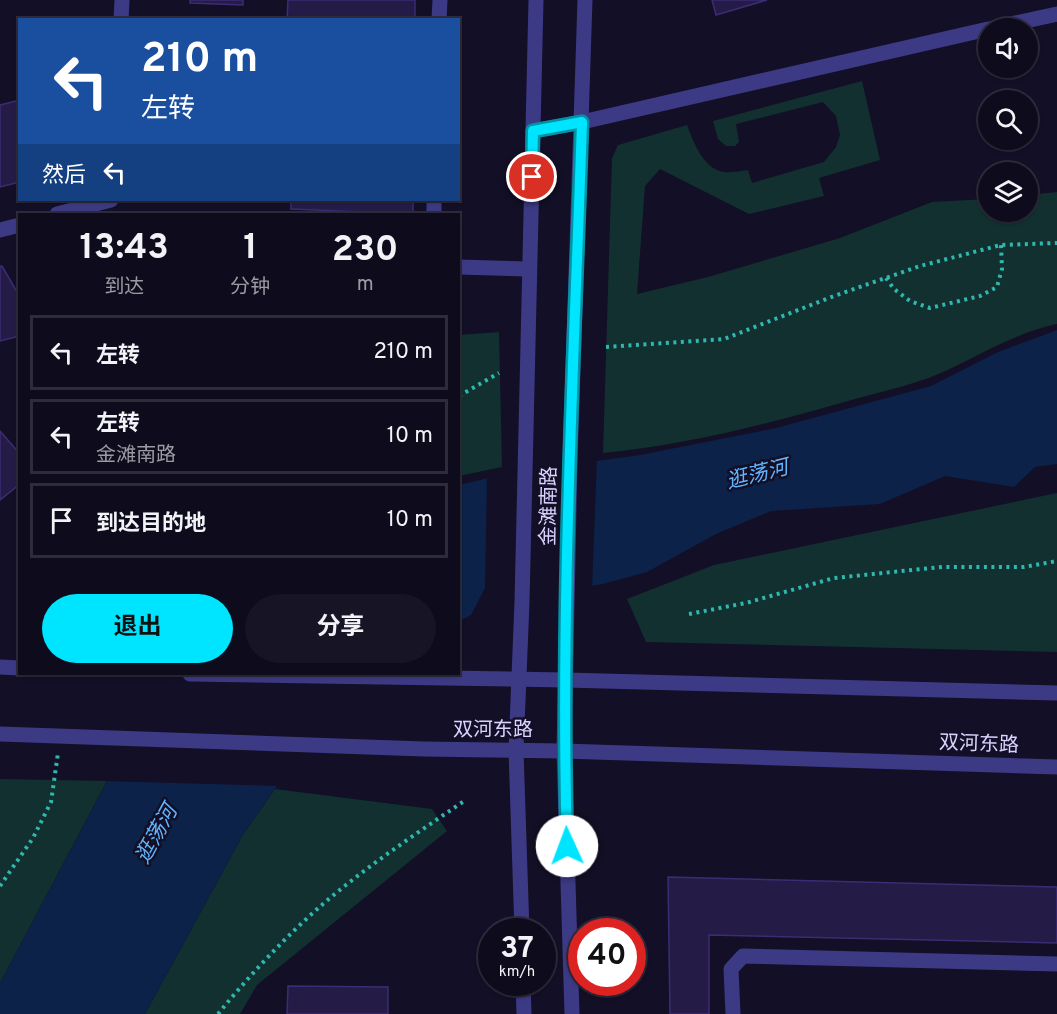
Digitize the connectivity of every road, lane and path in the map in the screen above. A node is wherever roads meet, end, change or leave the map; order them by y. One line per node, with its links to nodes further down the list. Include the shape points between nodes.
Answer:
1 (122, 0): 6 (street)
2 (440, 0): 7 (street)
3 (536, 0): 11 (street, 金滩南路)
4 (585, 0): 10 (street, 金滩南路)
5 (1057, 14): 8 (street)
6 (121, 18)
7 (440, 18)
8 (1038, 18)
9 (978, 32): 10 (street)
10 (582, 122): 11 (street); 30 (street, 金滩南路)
11 (533, 131): 19 (street, 金滩南路)
12 (107, 201): 13 (street)
13 (61, 213)
14 (18, 226): 15 (street)
15 (0, 230)
16 (1057, 243): 17 (path)
17 (1001, 245): 20 (path); 20 (path, via 1002,269 997,287 980,296 930,308 910,301)
18 (460, 267): 19 (street)
19 (530, 269): 29 (street, 金滩南路)
20 (886, 278): 21 (path, via 724,339)
21 (606, 347)
22 (499, 373): 23 (path)
23 (460, 395)
24 (1057, 561): 25 (path, via 1024,567 942,567 834,578 746,603)
25 (688, 614)
26 (0, 668): 27 (street)
27 (18, 668)
28 (237, 675): 29 (street)
29 (519, 680): 30 (street); 34 (street, 金滩南路)
30 (566, 680): 31 (street); 35 (street, 金滩南路)
31 (1057, 693)
32 (0, 734): 34 (street, 双河东路)
33 (58, 749): 38 (path, via 51,802 33,838)
34 (516, 750): 35 (street, 双河东路); 39 (street, 金滩南路)
35 (564, 751): 36 (street, 双河东路); 44 (street, 金滩南路)
36 (1057, 766)
37 (464, 801): 42 (path, via 322,905 244,982)
38 (0, 886)
39 (522, 918)
40 (1057, 964): 45 (street, via 743,956 731,969)
41 (523, 996): 43 (street)
42 (218, 1014)
43 (524, 1014)
44 (572, 1014)
45 (733, 1014)

